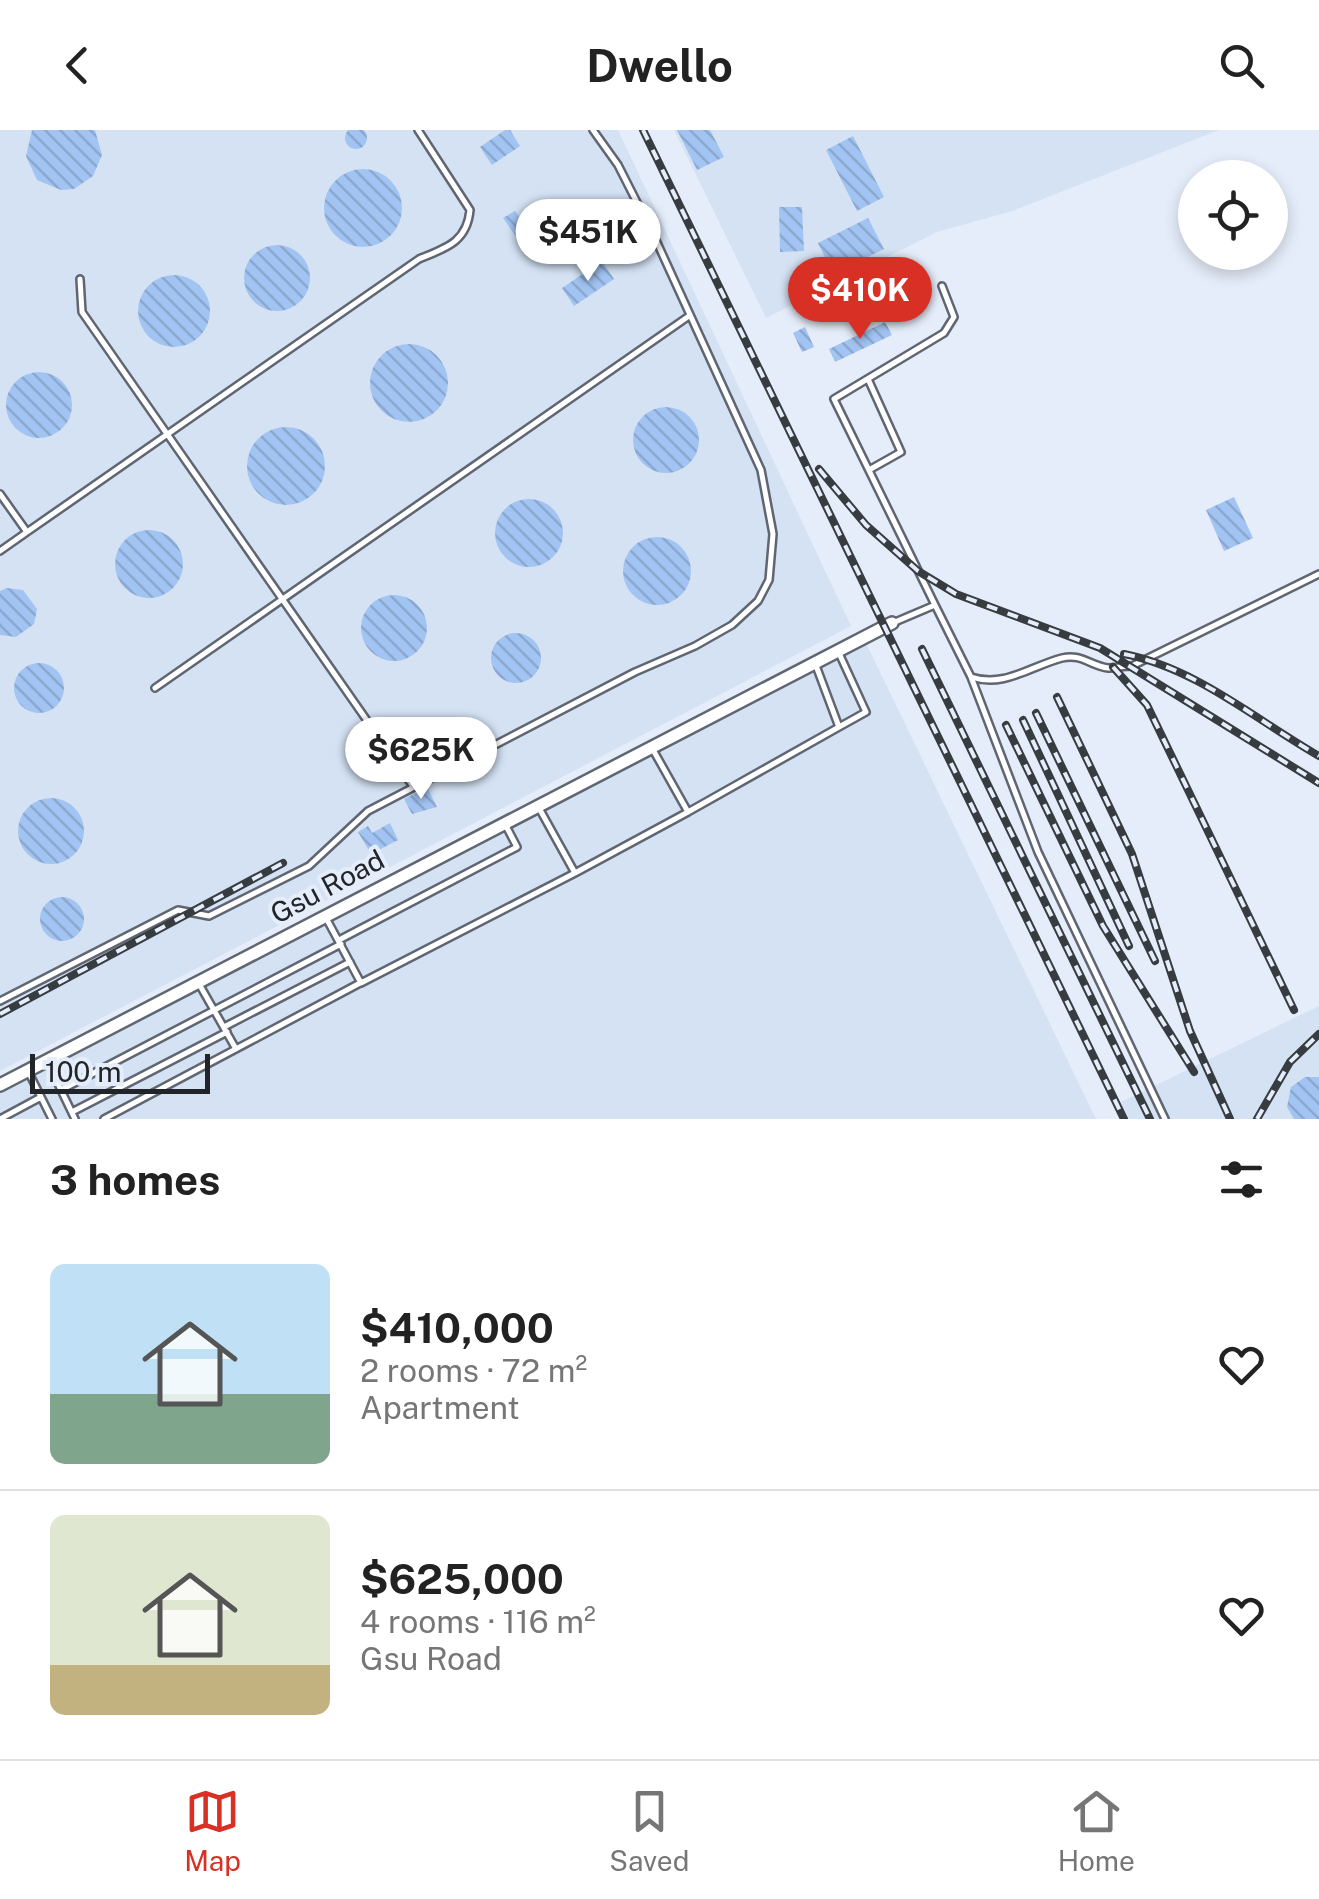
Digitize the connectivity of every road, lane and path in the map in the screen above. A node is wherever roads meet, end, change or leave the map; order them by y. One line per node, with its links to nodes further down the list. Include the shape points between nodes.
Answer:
1 (418, 130): 7 (lane, via 470,210 458,242 420,259)
2 (592, 130): 5 (lane, via 618,165)
3 (80, 279): 7 (lane, via 82,312)
4 (942, 286): 6 (lane, via 954,317 944,333)
5 (689, 316): 13 (lane); 22 (lane, via 761,470 773,534 769,580 758,601 695,646)
6 (868, 379): 8 (lane, via 901,452); 8 (lane, via 834,399)
7 (168, 434): 10 (lane); 13 (lane)
8 (868, 470): 14 (lane)
9 (0, 494): 10 (lane)
10 (27, 532): 11 (lane)
11 (0, 551)
12 (1319, 574): 18 (lane, via 1132,666 1104,668 1083,657 1064,657 1009,678)
13 (284, 598): 19 (lane); 22 (lane)
14 (934, 605): 15 (lane); 18 (lane)
15 (892, 623): 16 (street, Gsu Road)
16 (837, 648): 17 (street, Gsu Road); 20 (lane, via 866,712)
17 (814, 660): 20 (lane); 21 (street, Gsu Road)
18 (971, 678): 45 (lane, via 1038,852)
19 (155, 688)
20 (839, 727): 24 (lane)
21 (650, 745): 23 (street, Gsu Road); 24 (lane)
22 (412, 785): 32 (lane, via 368,811 308,866 209,916 178,910)
23 (538, 804): 25 (street, Gsu Road); 26 (lane)
24 (688, 812): 26 (lane)
25 (504, 822): 27 (street, Gsu Road); 28 (lane, via 517,847)
26 (575, 872): 31 (lane)
27 (325, 915): 28 (lane); 30 (street, Gsu Road)
28 (340, 942): 29 (lane); 33 (lane)
29 (350, 962): 31 (lane); 34 (lane)
30 (198, 981): 33 (lane); 36 (street, Gsu Road)
31 (362, 982): 35 (lane)
32 (0, 1001)
33 (214, 1010): 34 (lane); 39 (lane)
34 (225, 1029): 35 (lane); 41 (lane)
35 (236, 1049): 44 (lane)
36 (46, 1060): 37 (street, Gsu Road); 39 (lane)
37 (27, 1070): 38 (street, Gsu Road); 40 (lane)
38 (0, 1084)
39 (61, 1090): 41 (lane)
40 (41, 1097): 42 (lane); 43 (lane)
41 (73, 1115)
42 (0, 1119)
43 (52, 1119)
44 (104, 1119)
45 (1166, 1119)

